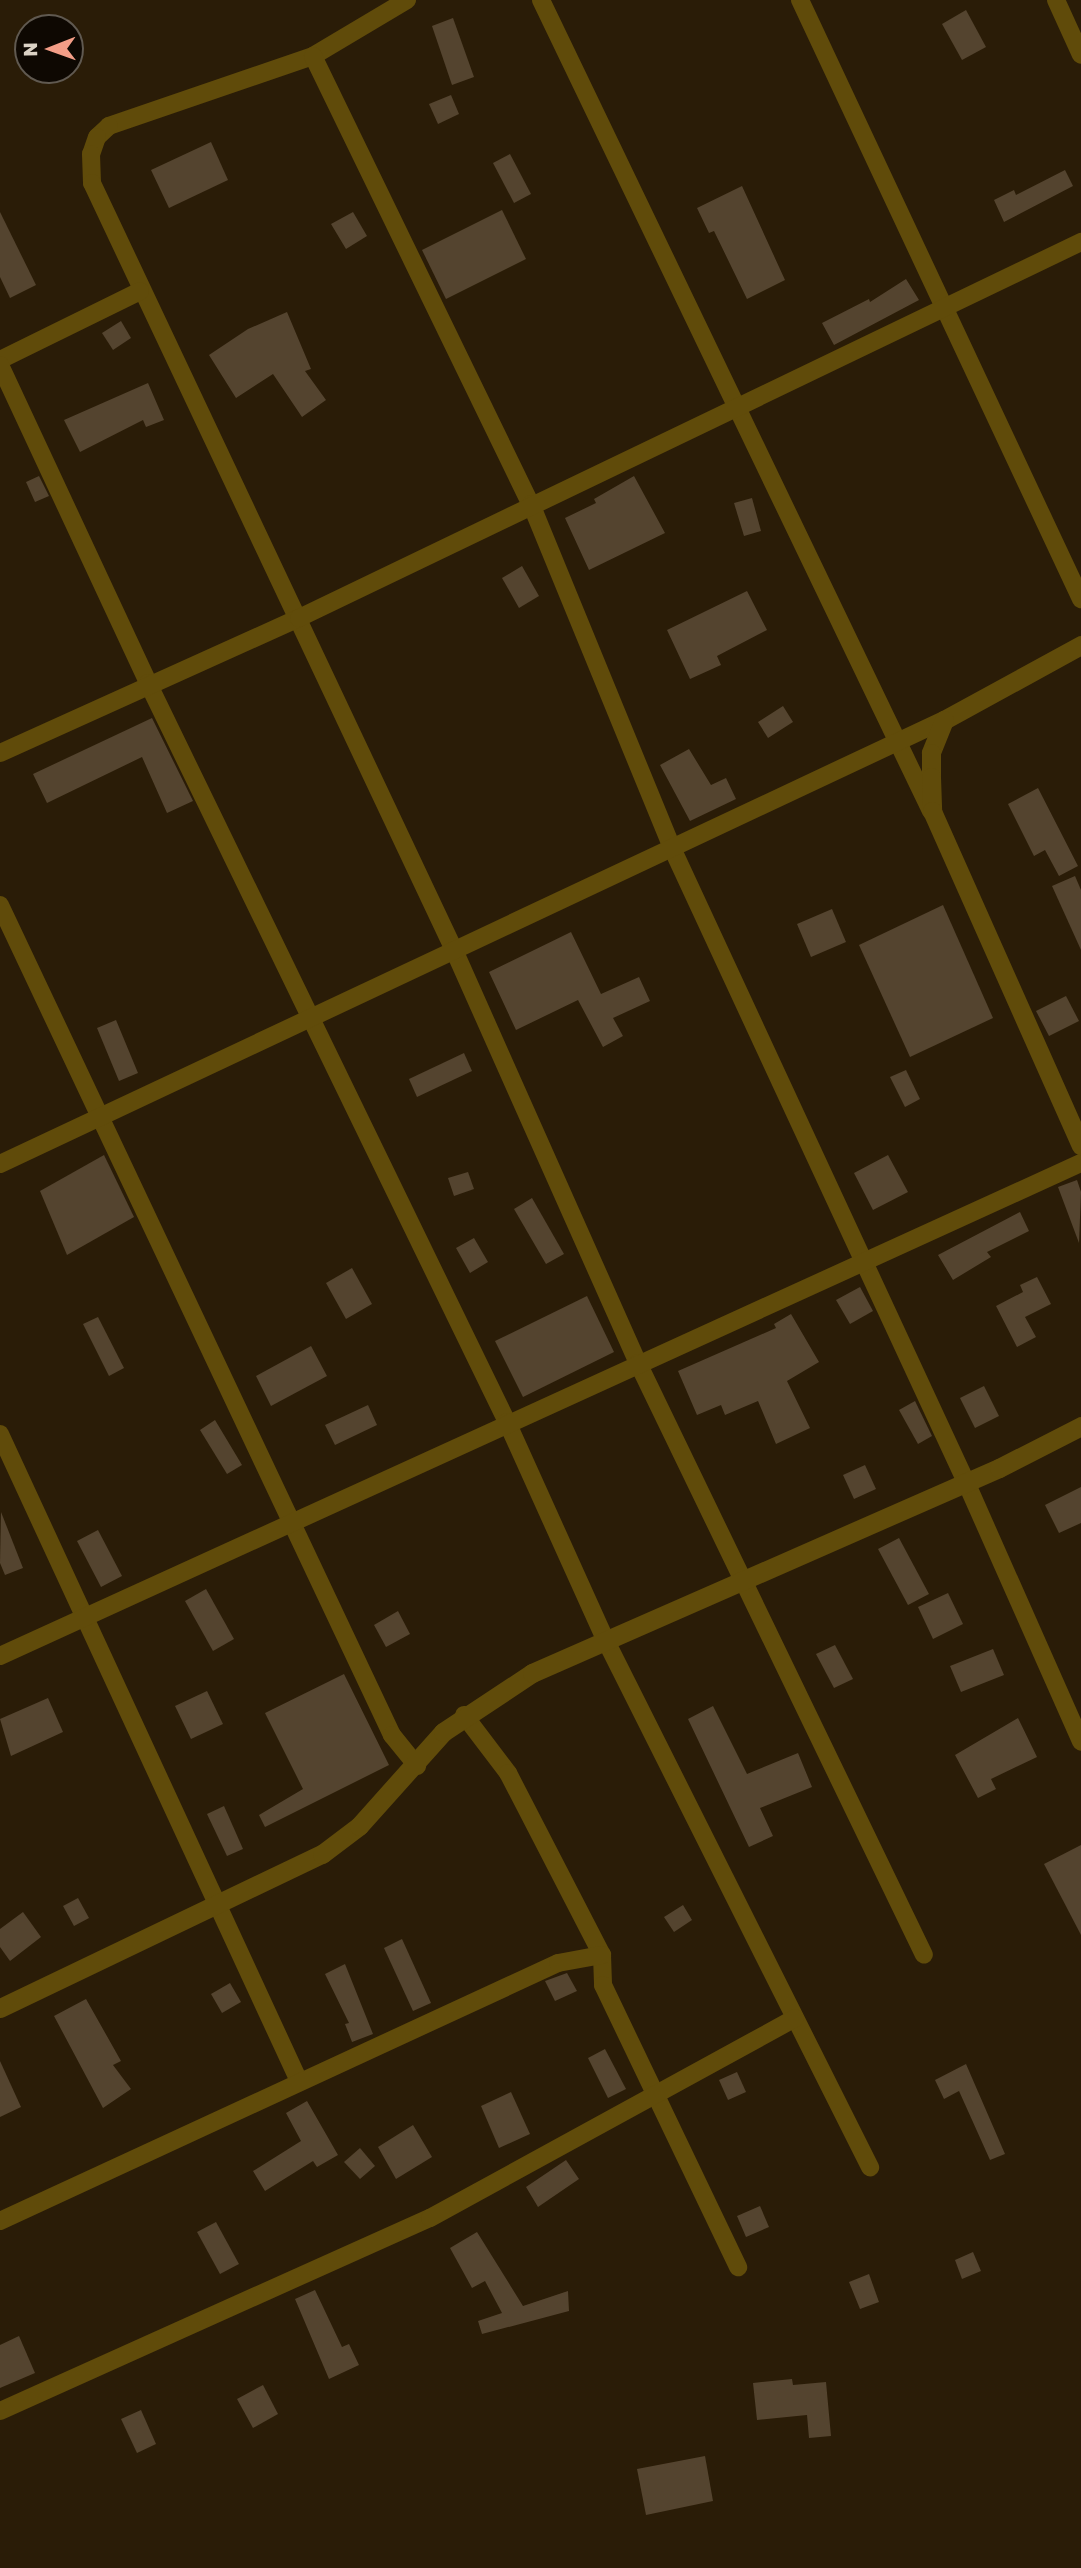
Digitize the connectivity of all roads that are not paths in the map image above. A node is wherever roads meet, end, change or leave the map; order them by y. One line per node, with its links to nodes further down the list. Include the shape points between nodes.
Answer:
1 (407, 0): 6 (street)
2 (541, 0): 11 (street)
3 (800, 0): 9 (street)
4 (1056, 0): 5 (street)
5 (1081, 55)
6 (313, 56): 8 (street, via 109,126 97,137 91,154 92,183); 12 (street)
7 (1081, 242): 9 (street)
8 (140, 291): 10 (street); 14 (street)
9 (946, 310): 11 (street); 13 (street)
10 (0, 363): 16 (street)
11 (739, 406): 12 (street); 18 (street)
12 (531, 504): 14 (street); 21 (street)
13 (1081, 599)
14 (299, 618): 16 (street); 23 (street)
15 (1081, 645): 17 (street)
16 (148, 683): 19 (street); 24 (street)
17 (944, 720): 18 (street); 20 (street, via 931,753)
18 (901, 744): 20 (street); 21 (street)
19 (0, 753)
20 (932, 811): 26 (street)
21 (673, 848): 23 (street); 29 (street)
22 (0, 905): 25 (street)
23 (454, 950): 24 (street); 30 (street)
24 (309, 1017): 25 (street); 31 (street)
25 (99, 1115): 28 (street); 35 (street)
26 (1081, 1145)
27 (1081, 1163): 29 (street)
28 (0, 1164)
29 (861, 1261): 30 (street); 34 (street)
30 (638, 1363): 31 (street); 36 (street)
31 (507, 1422): 35 (street); 38 (street)
32 (1081, 1426): 34 (street)
33 (0, 1434): 37 (street)
34 (966, 1482): 36 (street); 41 (street)
35 (291, 1521): 37 (street); 42 (street, via 392,1735)
36 (744, 1580): 38 (street); 45 (street)
37 (82, 1616): 39 (street); 43 (street)
38 (606, 1641): 40 (street, via 532,1673); 47 (street)
39 (0, 1656)
40 (464, 1715): 42 (street, via 443,1732); 44 (street, via 508,1773)
41 (1081, 1742)
42 (417, 1766): 43 (street, via 359,1826 322,1854)
43 (215, 1903): 46 (street); 48 (street)
44 (602, 1955): 48 (street, via 558,1963); 49 (street, via 603,1985)
45 (924, 1955)
46 (1, 2005)
47 (795, 2018): 49 (street); 50 (street)
48 (299, 2081): 51 (street)
49 (659, 2094): 52 (street); 53 (street, via 430,2218)
50 (870, 2167)
51 (0, 2221)
52 (738, 2267)
53 (0, 2411)

